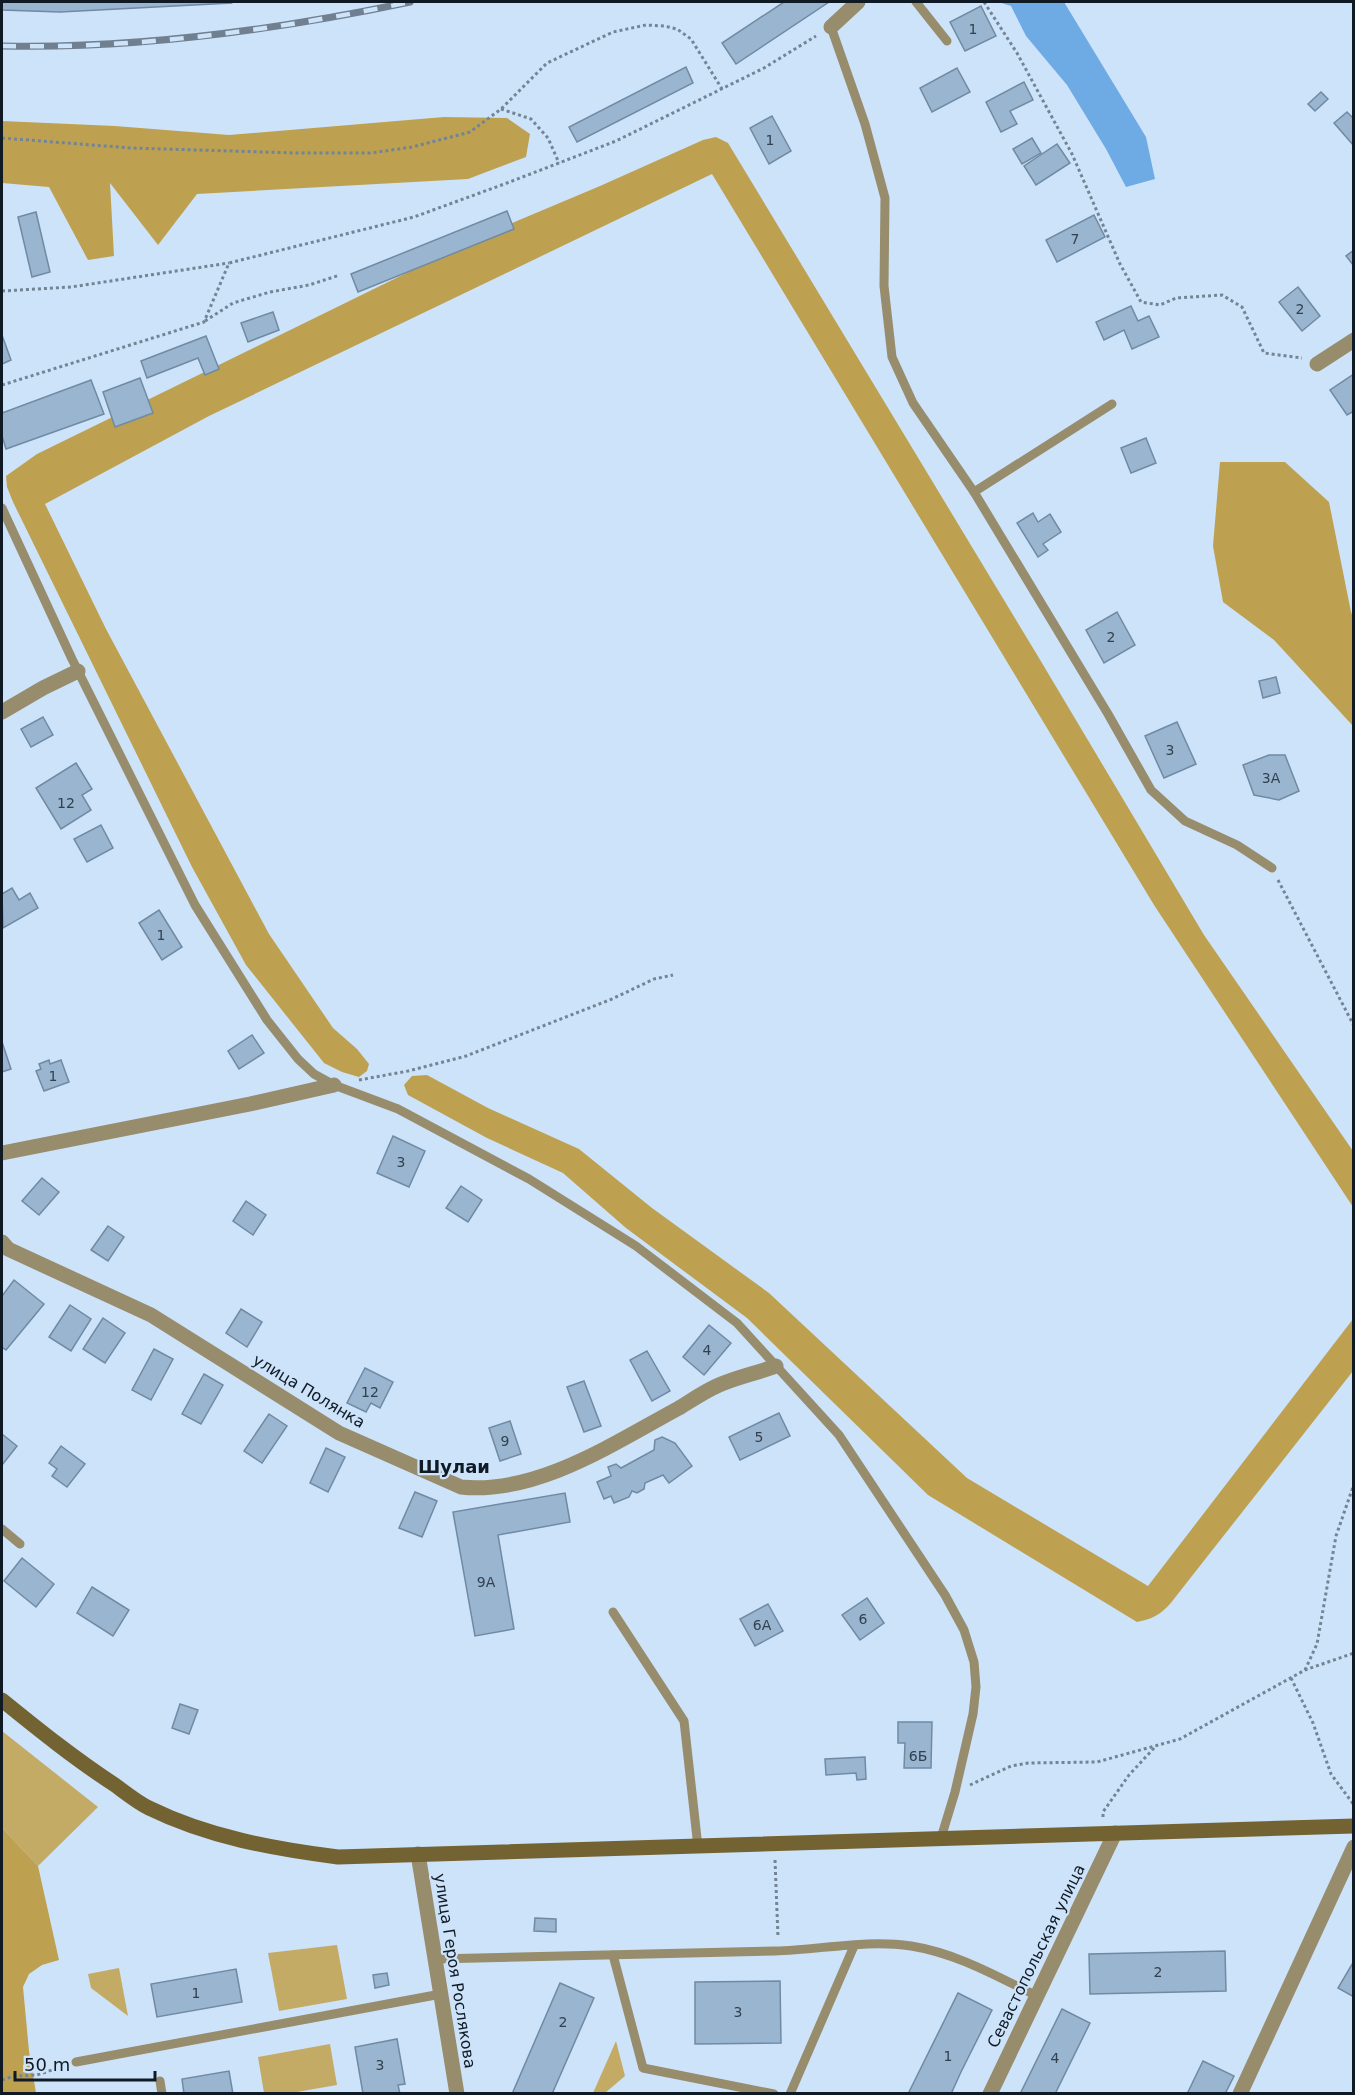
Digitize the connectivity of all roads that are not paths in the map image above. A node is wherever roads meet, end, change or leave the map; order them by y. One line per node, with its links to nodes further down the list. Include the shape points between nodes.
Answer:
1 (858, 2): 3 (street)
2 (916, 2): 4 (lane)
3 (831, 27): 8 (lane, via 865,124 885,198 884,286 892,357 913,403)
4 (947, 41)
5 (1353, 340): 6 (street)
6 (1317, 364)
7 (1112, 404): 8 (lane)
8 (974, 492): 12 (lane, via 1151,790 1185,821 1237,844)
9 (2, 508): 10 (lane)
10 (78, 672): 11 (street); 13 (lane, via 195,905 267,1020 298,1059)
11 (2, 712)
12 (1272, 868)
13 (334, 1085): 14 (street); 16 (lane, via 398,1109 453,1138 529,1179 636,1246 737,1323)
14 (2, 1153)
15 (2, 1242): 16 (street, улица Полянка, via 8,1249 151,1315 339,1433 461,1487 503,1487 540,1477 609,1446 719,1385)
16 (776, 1366): 23 (lane, via 839,1435 964,1630 974,1662 976,1687 955,1792)
17 (2, 1529): 18 (lane)
18 (20, 1544)
19 (613, 1612): 24 (lane, via 684,1721)
20 (2, 1700): 26 (street, via 83,1764 148,1808 206,1830 268,1847 338,1857)
21 (1353, 1826): 22 (street)
22 (1109, 1834): 23 (street); 31 (street, Севастопольская улица)
23 (941, 1838): 24 (street)
24 (698, 1847): 26 (street)
25 (1353, 1847): 39 (street)
26 (418, 1854): 29 (street, улица Героя Рослякова)
27 (854, 1946): 28 (lane); 31 (lane, via 885,1943 937,1952); 37 (lane)
28 (613, 1955): 29 (lane); 36 (lane, via 643,2068)
29 (435, 1959): 30 (street, улица Героя Рослякова)
30 (441, 1994): 32 (lane); 35 (street, улица Героя Рослякова)
31 (1037, 1996): 38 (street, Севастопольская улица)
32 (76, 2062)
33 (160, 2081): 34 (lane)
34 (162, 2094)
35 (457, 2094)
36 (774, 2094)
37 (790, 2094)
38 (990, 2094)
39 (1240, 2094)

